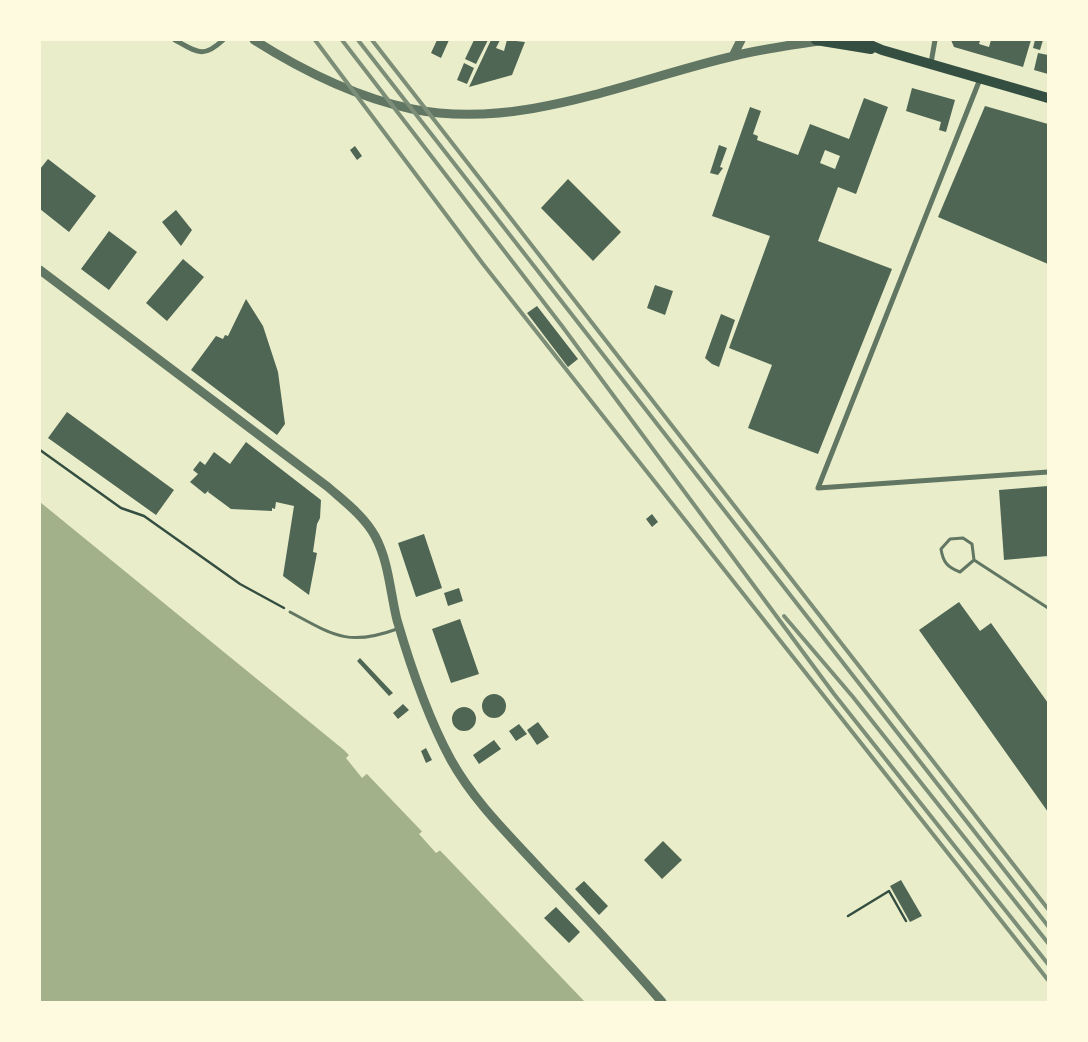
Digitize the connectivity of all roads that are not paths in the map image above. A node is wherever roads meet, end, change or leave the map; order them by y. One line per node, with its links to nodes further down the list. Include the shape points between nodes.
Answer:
1 (175, 40): 2 (street, via 198,52 211,51)
2 (223, 40)
3 (254, 40): 9 (street, via 330,83 413,109 461,113 517,110 587,96)
4 (741, 40): 9 (street)
5 (817, 40): 8 (main road); 9 (street)
6 (859, 40): 8 (main road)
7 (935, 40): 10 (street)
8 (882, 50): 10 (main road)
9 (733, 56)
10 (931, 63): 11 (main road)
11 (981, 78): 12 (main road); 14 (street, via 818,488)
12 (1048, 98)
13 (40, 270): 18 (street, via 328,487 363,519 375,536 384,558)
14 (1048, 472)
15 (974, 560): 15 (lane, via 972,544 962,538 950,539 941,549 949,568 960,572); 16 (lane)
16 (1048, 608)
17 (290, 612): 18 (lane, via 340,637 376,637)
18 (400, 628): 19 (street, via 430,718 478,801)
19 (662, 1002)

